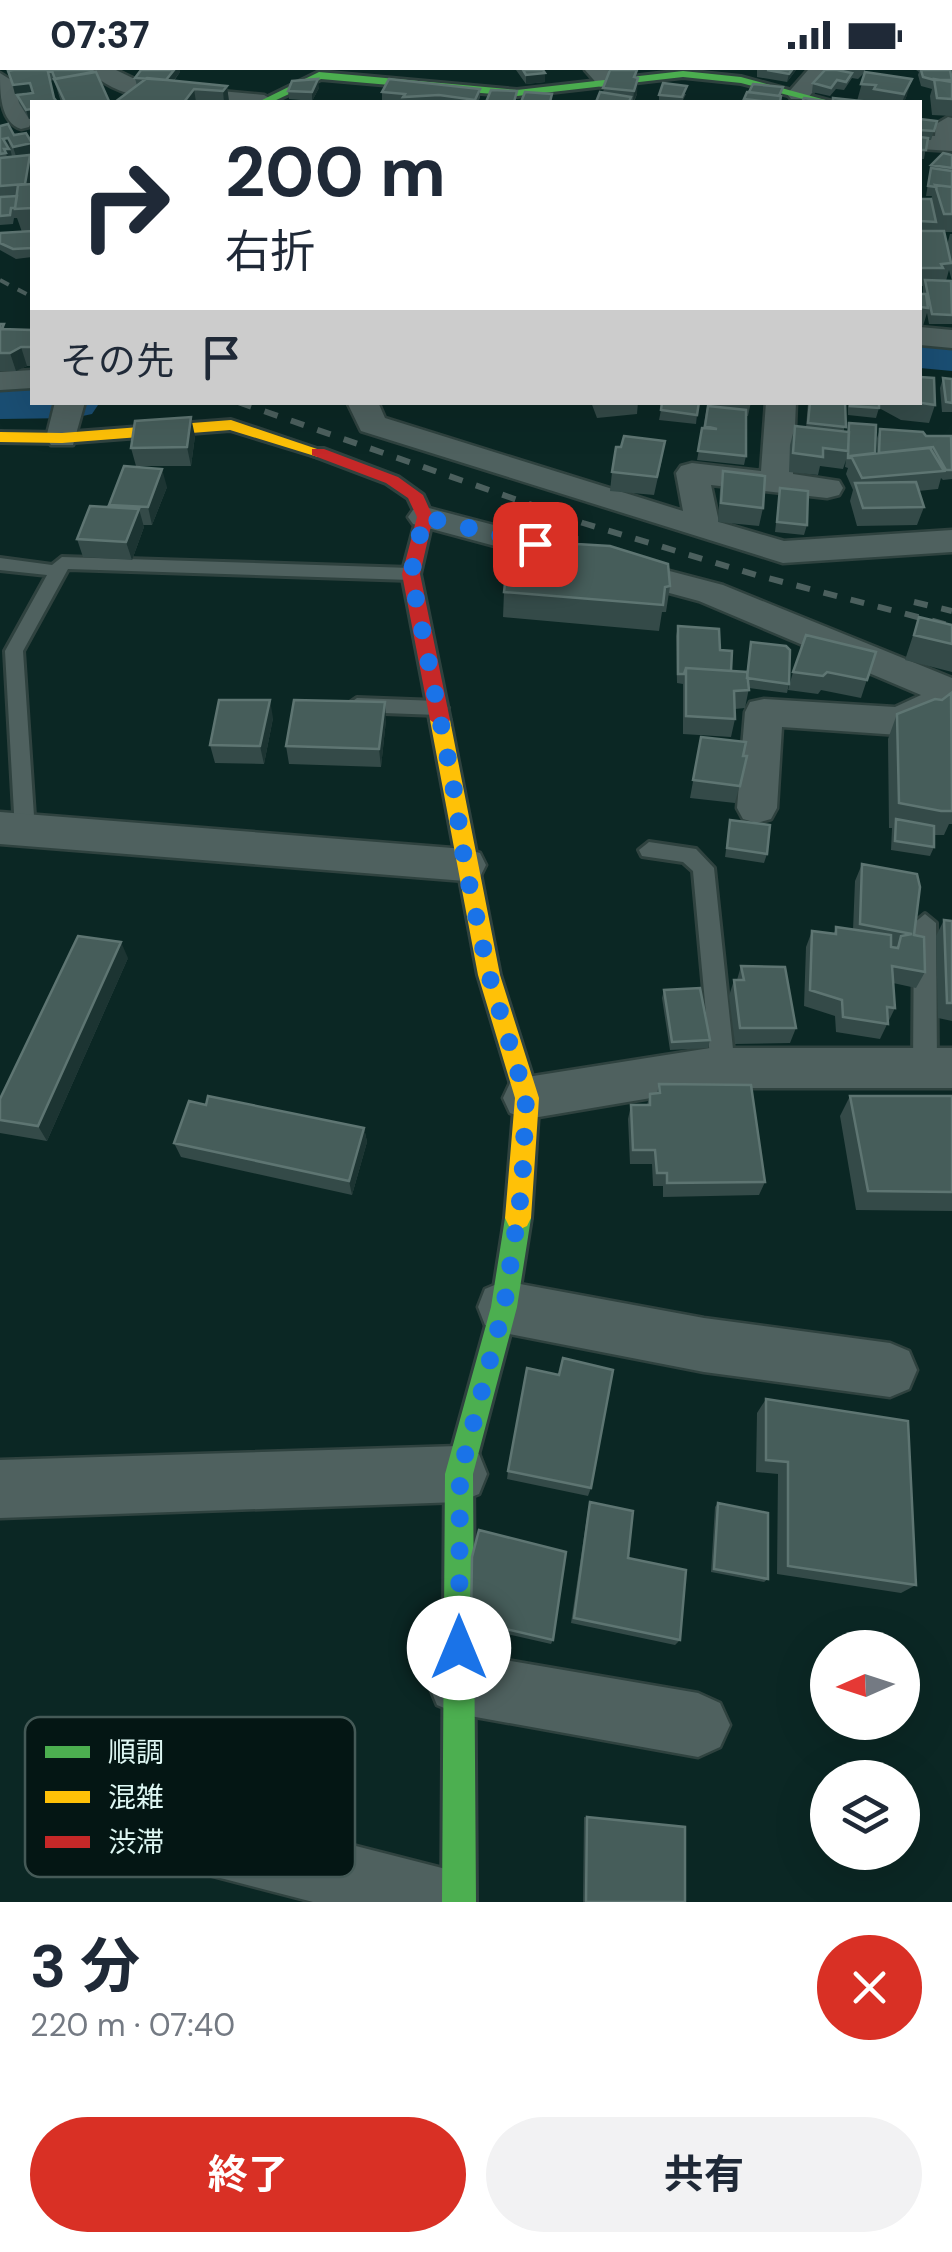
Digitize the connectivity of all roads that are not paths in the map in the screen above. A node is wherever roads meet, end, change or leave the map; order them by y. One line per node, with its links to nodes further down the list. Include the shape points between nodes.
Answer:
1 (26, 70): 7 (street)
2 (100, 70): 9 (street, via 143,91)
3 (820, 70): 8 (street)
4 (319, 73): 5 (street); 10 (street)
5 (387, 76): 6 (street, via 517,92)
6 (602, 76): 8 (street, via 708,76)
7 (0, 79): 11 (street)
8 (798, 98)
9 (242, 100)
10 (268, 100)
11 (21, 122)
12 (922, 122): 13 (street)
13 (950, 124): 14 (street, via 946,145)
14 (922, 142)
15 (922, 336): 16 (street)
16 (952, 339)
17 (30, 379): 18 (street)
18 (0, 381)
19 (363, 405): 26 (street, via 372,424)
20 (781, 405): 23 (street)
21 (66, 422): 22 (street); 25 (street, via 231,425 392,480 415,495)
22 (0, 437)
23 (776, 482): 24 (street); 26 (street, via 692,473)
24 (827, 488)
25 (424, 517): 30 (street); 32 (street, via 711,593)
26 (703, 528): 27 (street, via 783,552)
27 (952, 541)
28 (0, 564): 29 (lane)
29 (58, 572): 30 (lane, via 62,564); 31 (lane)
30 (411, 574): 34 (street)
31 (7, 650): 36 (lane)
32 (952, 695): 35 (street, via 898,721 764,712)
33 (340, 705): 34 (lane)
34 (438, 708): 38 (street)
35 (757, 808)
36 (12, 830): 38 (street)
37 (649, 850): 40 (lane, via 689,856 703,868)
38 (465, 865): 42 (street)
39 (925, 923): 41 (lane)
40 (723, 1068): 41 (street); 42 (street)
41 (938, 1068)
42 (526, 1098): 43 (street, via 522,1188)
43 (504, 1307): 44 (street, via 704,1345); 45 (street)
44 (890, 1370)
45 (460, 1474): 46 (street); 47 (street)
46 (0, 1488)
47 (459, 1684): 48 (street); 51 (street)
48 (698, 1725)
49 (345, 1877): 50 (street)
50 (442, 1902)
51 (459, 1902)

